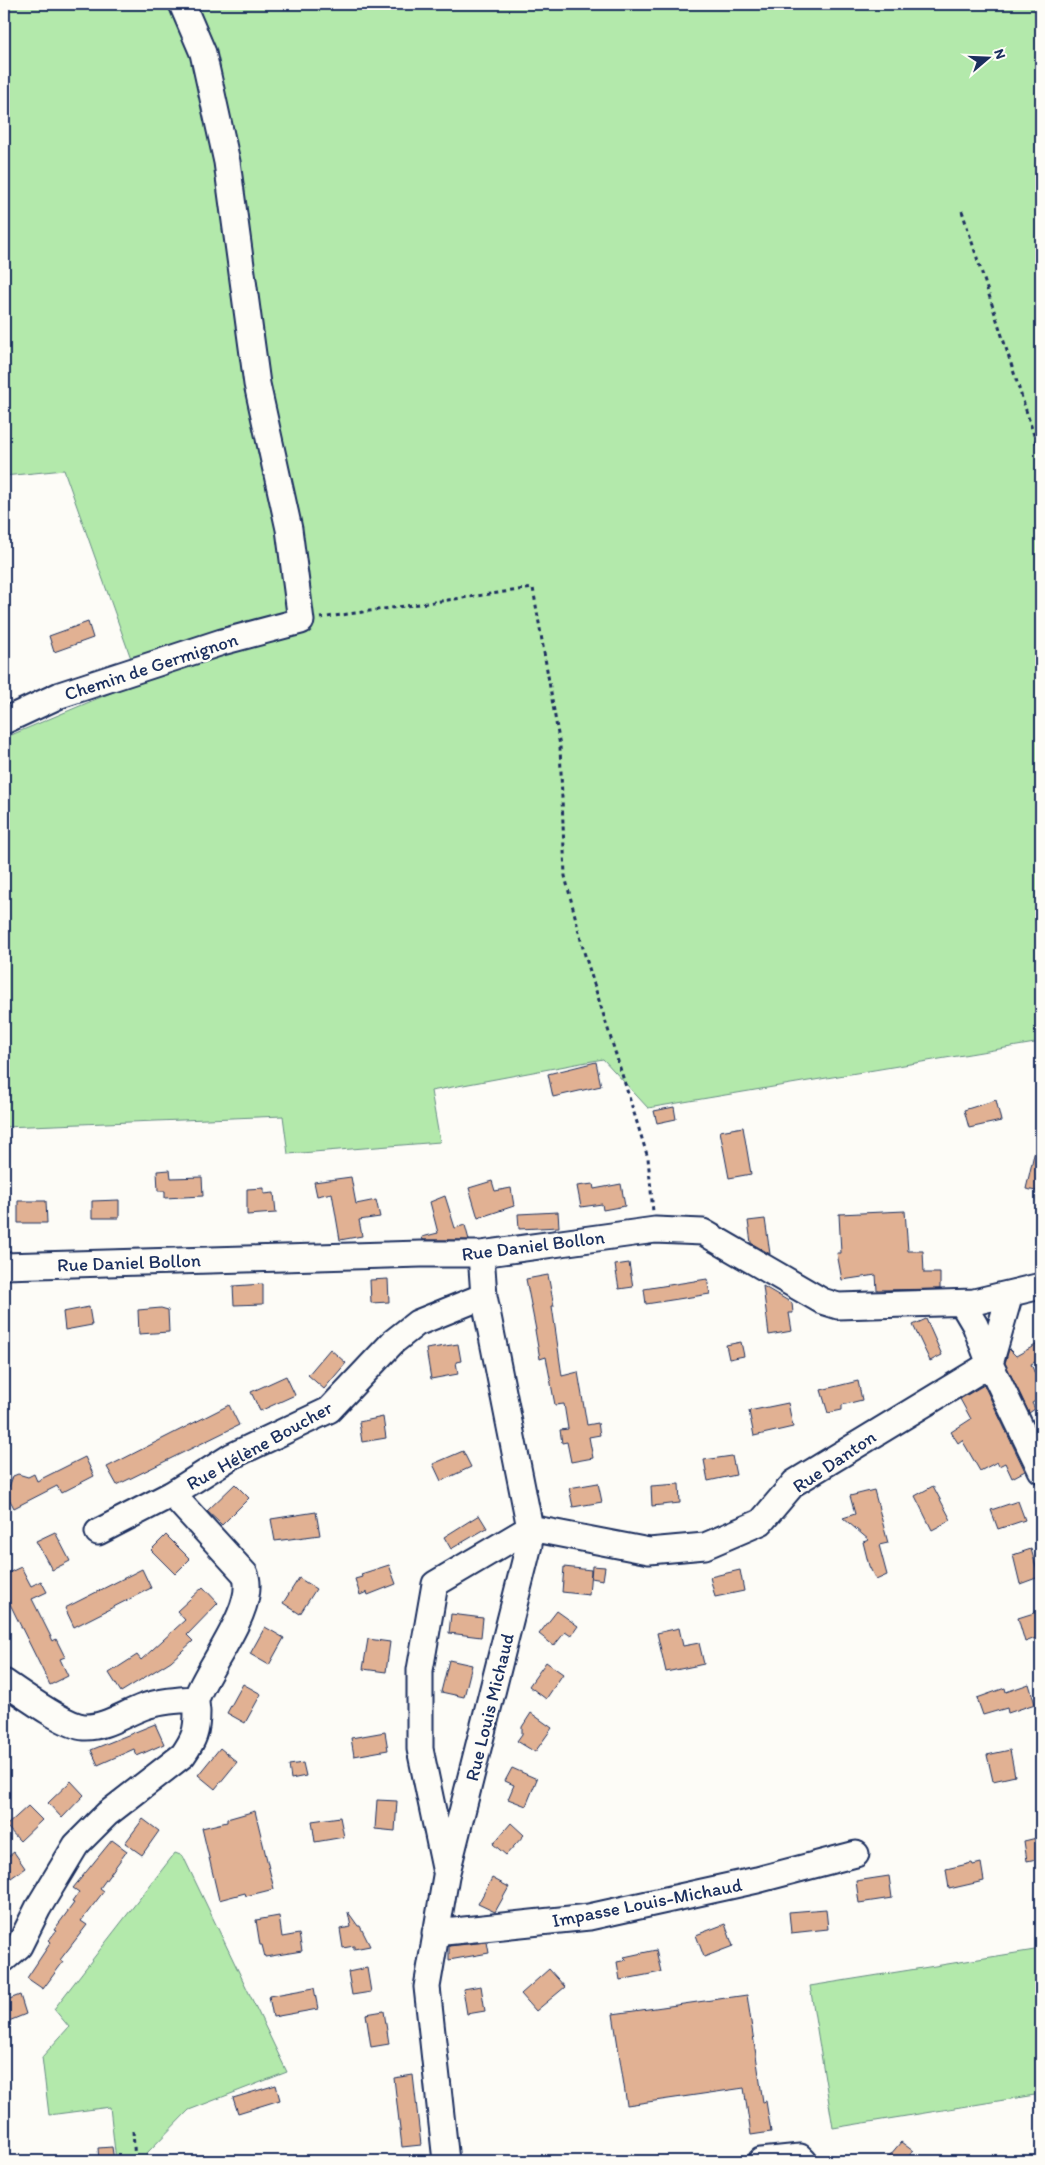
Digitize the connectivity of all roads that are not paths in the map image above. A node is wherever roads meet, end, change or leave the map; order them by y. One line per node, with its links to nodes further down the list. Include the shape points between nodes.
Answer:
1 (182, 4): 2 (street, Chemin de Germignon, via 203,52 227,162 257,384 289,529 302,621 222,642 60,694)
2 (4, 721)
3 (480, 1254): 4 (street, Rue Daniel Bollon); 7 (street, Rue Louis Michaud); 8 (street, Rue Daniel Bollon, via 655,1230 703,1232 838,1306)
4 (4, 1266)
5 (1041, 1286): 6 (street, Rue Daniel Bollon)
6 (1010, 1294): 8 (street, Rue Daniel Bollon); 9 (street)
7 (484, 1296): 11 (street, Rue Hélène Boucher, via 417,1323 393,1342 329,1410 232,1456); 12 (street, Rue Louis Michaud)
8 (962, 1302): 9 (street, via 976,1325)
9 (990, 1364): 10 (street); 12 (street, Rue Danton, via 794,1483 761,1522 705,1546 648,1551)
10 (1041, 1470)
11 (172, 1494): 13 (street, Rue Hélène Boucher); 15 (street, via 249,1582 233,1631)
12 (530, 1528): 17 (street, Rue Louis Michaud, via 530,1545); 17 (street, via 435,1584 420,1670 420,1749)
13 (98, 1532)
14 (4, 1682): 15 (street, via 68,1722 83,1727 98,1726 171,1700)
15 (196, 1699): 19 (street, via 197,1732 183,1755 107,1814 76,1845 19,1946)
16 (856, 1854): 18 (street, Impasse Louis-Michaud, via 758,1880 589,1917)
17 (446, 1876): 18 (street, Rue Louis Michaud)
18 (435, 1933): 20 (street, Rue Louis Michaud, via 427,1987)
19 (4, 1959)
20 (446, 2161)
21 (771, 2161): 22 (street, via 800,2156)
22 (804, 2161)

